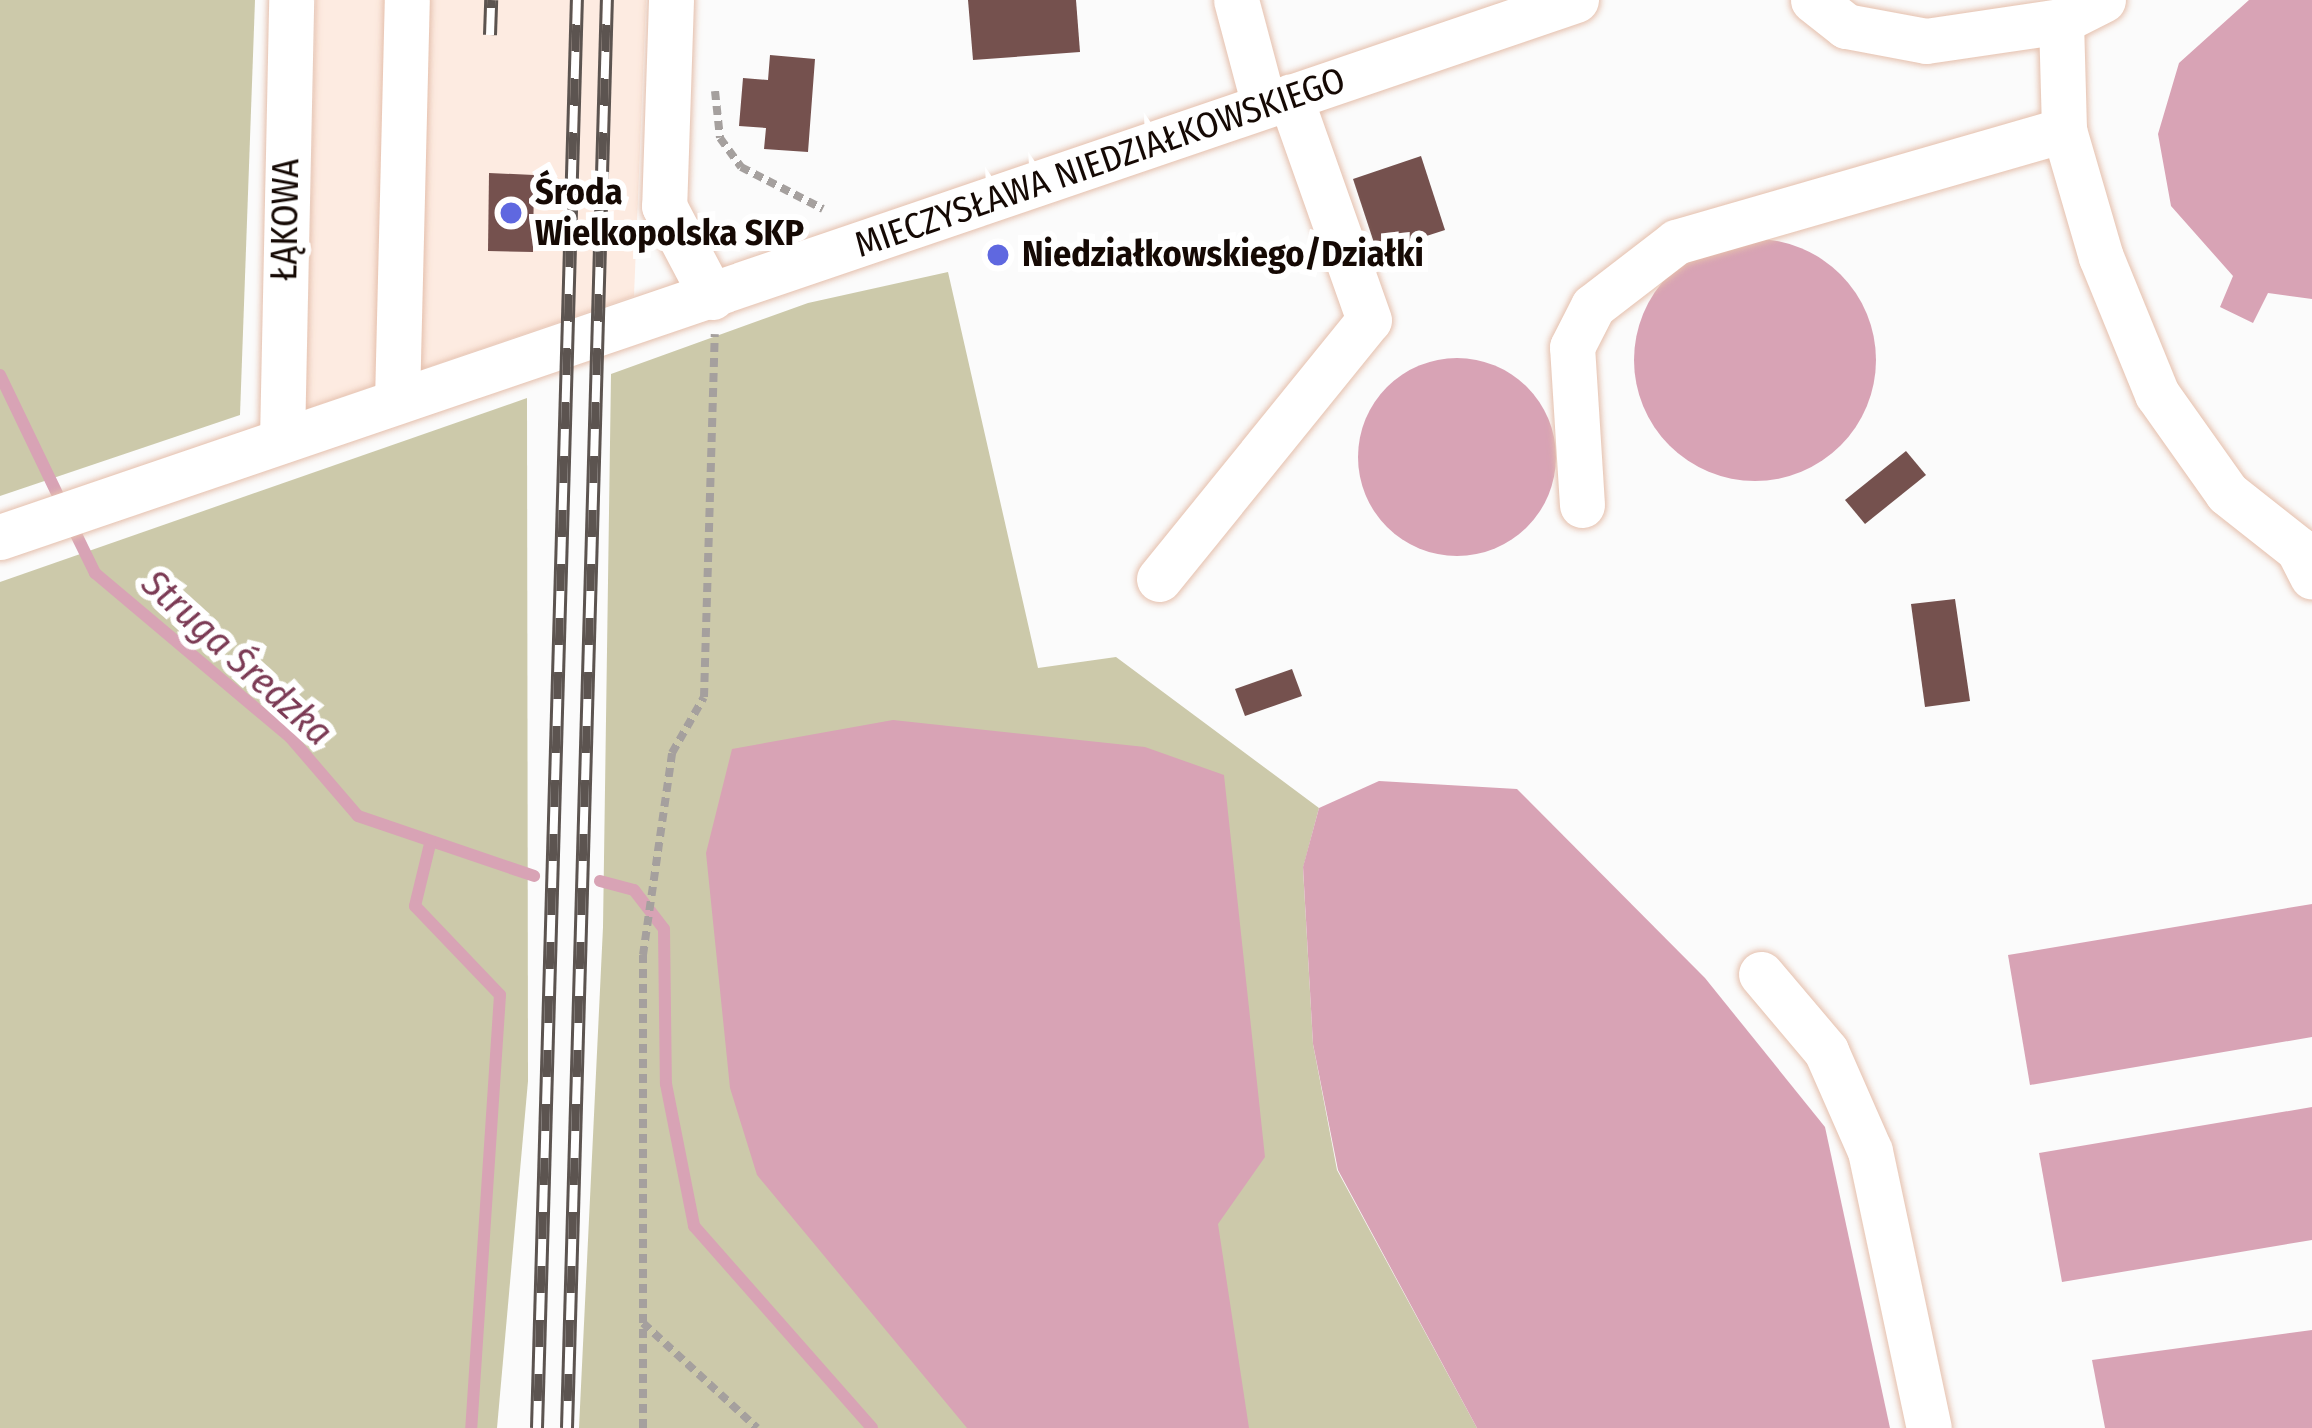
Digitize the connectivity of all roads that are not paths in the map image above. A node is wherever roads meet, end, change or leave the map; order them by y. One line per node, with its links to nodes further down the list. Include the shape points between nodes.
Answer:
1 (291, 0): 13 (street, ŁĄKOWA)
2 (407, 0): 12 (street)
3 (671, 0): 11 (street, via 664,206)
4 (1237, 0): 9 (street)
5 (1576, 0): 9 (street, MIECZYSŁAWA NIEDZIAŁKOWSKIEGO)
6 (1813, 0): 8 (street, via 1846,26 1926,41)
7 (2103, 0): 8 (street)
8 (2061, 21): 10 (street)
9 (1277, 101): 11 (street, MIECZYSŁAWA NIEDZIAŁKOWSKIEGO); 17 (street, via 1369,320)
10 (2064, 130): 14 (street, via 1676,242 1610,293 1572,347); 16 (street, via 2157,394 2227,493 2298,549)
11 (712, 297): 12 (street, MIECZYSŁAWA NIEDZIAŁKOWSKIEGO)
12 (397, 401): 13 (street, MIECZYSŁAWA NIEDZIAŁKOWSKIEGO)
13 (282, 440): 15 (street, MIECZYSŁAWA NIEDZIAŁKOWSKIEGO)
14 (1582, 505)
15 (6, 536)
16 (2312, 577)
17 (1160, 579)
18 (1761, 974): 19 (street, via 1826,1051 1870,1151)
19 (1929, 1428)

